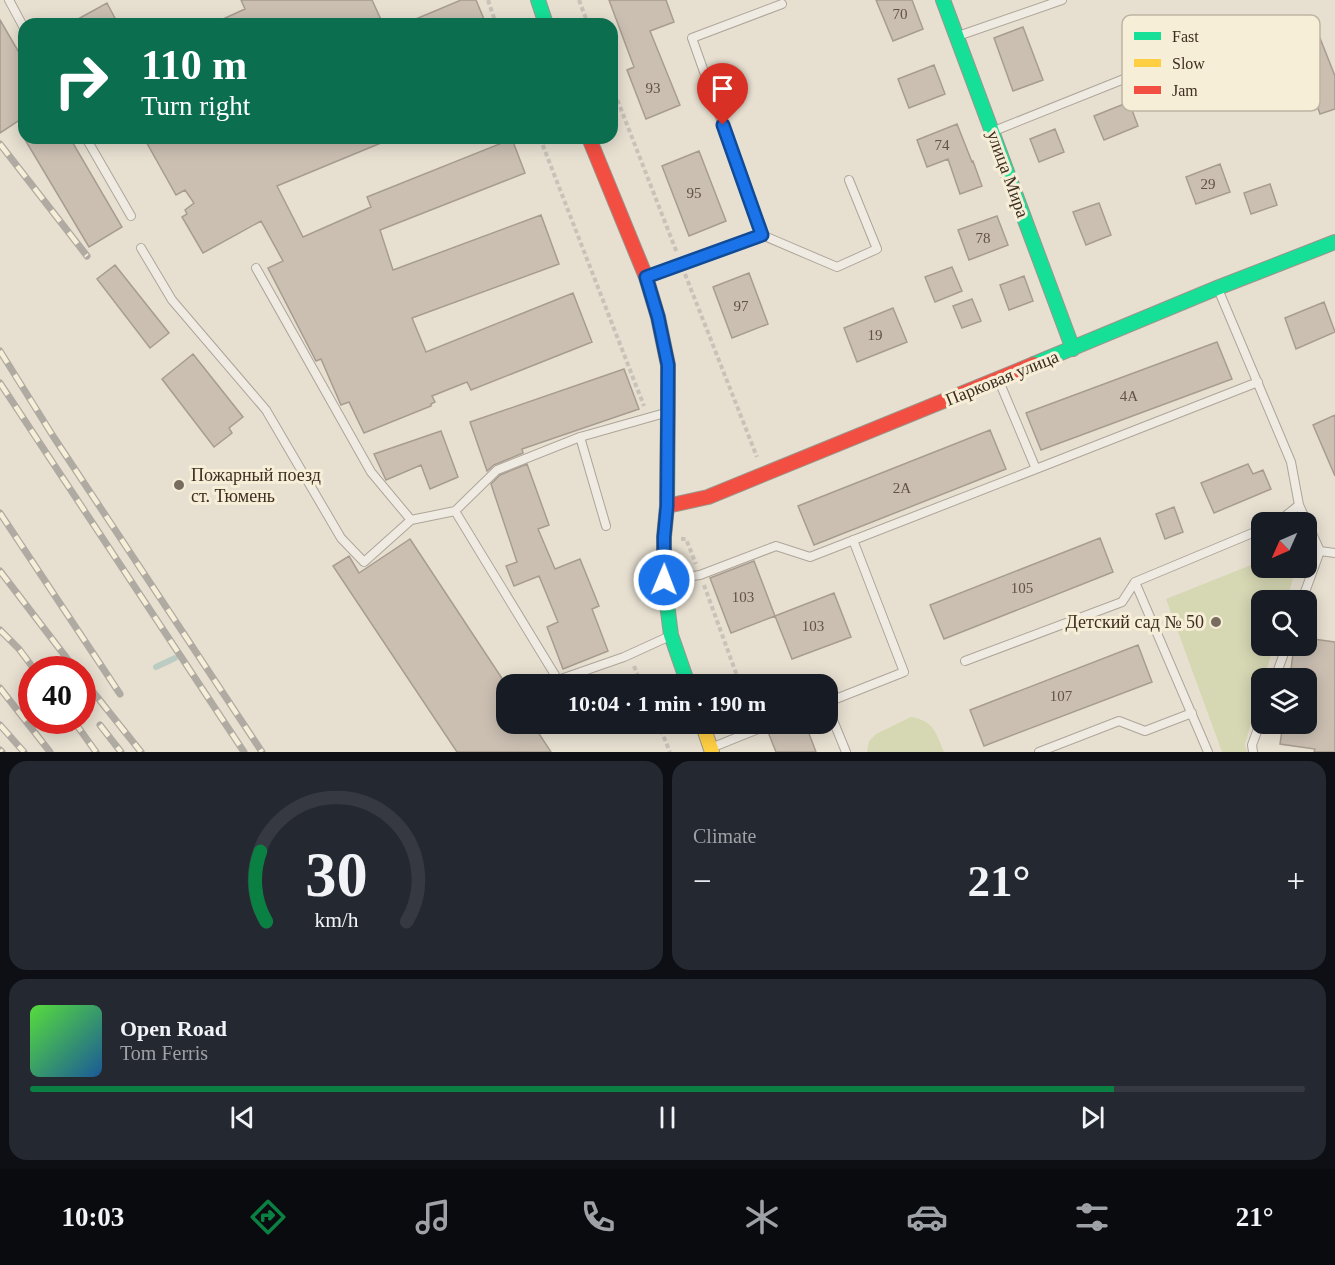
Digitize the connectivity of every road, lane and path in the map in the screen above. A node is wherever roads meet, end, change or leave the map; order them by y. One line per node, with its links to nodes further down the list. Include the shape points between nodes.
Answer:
1 (9, 0): 8 (lane)
2 (488, 0): 9 (path)
3 (538, 0): 10 (street)
4 (579, 0): 11 (path)
5 (943, 0): 12 (street, улица Мира)
6 (1062, 0): 12 (lane)
7 (782, 4): 20 (lane, via 692,38)
8 (19, 18)
9 (494, 18)
10 (544, 18)
11 (586, 18)
12 (957, 37): 15 (street, улица Мира)
13 (1122, 80): 15 (lane)
14 (618, 101): 23 (path)
15 (992, 132): 27 (street, улица Мира)
16 (89, 144): 19 (lane)
17 (591, 144): 25 (street)
18 (849, 180): 20 (lane, via 877,249 837,267)
19 (131, 216)
20 (762, 235): 23 (lane)
21 (1335, 242): 26 (street, Парковая улица)
22 (141, 248): 38 (lane, via 172,300 266,410 341,538 364,562)
23 (681, 264): 25 (lane); 32 (path)
24 (256, 268): 38 (lane, via 371,472)
25 (646, 277): 30 (street, via 668,365)
26 (1217, 288): 27 (street, Парковая улица); 29 (lane)
27 (1073, 349): 28 (street, Парковая улица)
28 (998, 379): 33 (lane); 35 (street, Парковая улица, via 708,497)
29 (1258, 382): 33 (lane); 34 (lane, via 1291,462)
30 (667, 413): 31 (lane); 35 (street)
31 (580, 437): 36 (lane, via 496,470); 39 (lane)
32 (757, 458)
33 (1035, 469): 41 (lane)
34 (1299, 505): 37 (lane); 42 (lane)
35 (667, 506): 44 (street)
36 (455, 511): 38 (lane); 47 (lane, via 558,680 624,657)
37 (1290, 512)
38 (411, 520)
39 (606, 526)
40 (1251, 534): 45 (lane)
41 (853, 540): 44 (lane, via 810,557 776,546 700,575); 50 (lane, via 904,672)
42 (1320, 551): 43 (lane); 46 (lane)
43 (1335, 553)
44 (664, 580): 47 (street)
45 (1135, 582): 48 (lane, via 1122,602); 51 (lane)
46 (1306, 590)
47 (671, 635): 49 (street)
48 (965, 661)
49 (685, 674)
50 (838, 698)
51 (1192, 713): 60 (lane, via 1145,731 1119,722); 61 (lane)
52 (838, 732): 59 (lane)
53 (663, 734): 58 (path)
54 (706, 734): 57 (street)
55 (748, 734): 57 (lane)
56 (1256, 734): 62 (lane)
57 (711, 750)
58 (670, 752)
59 (846, 752)
60 (1039, 752)
61 (1208, 752)
62 (1253, 752)

